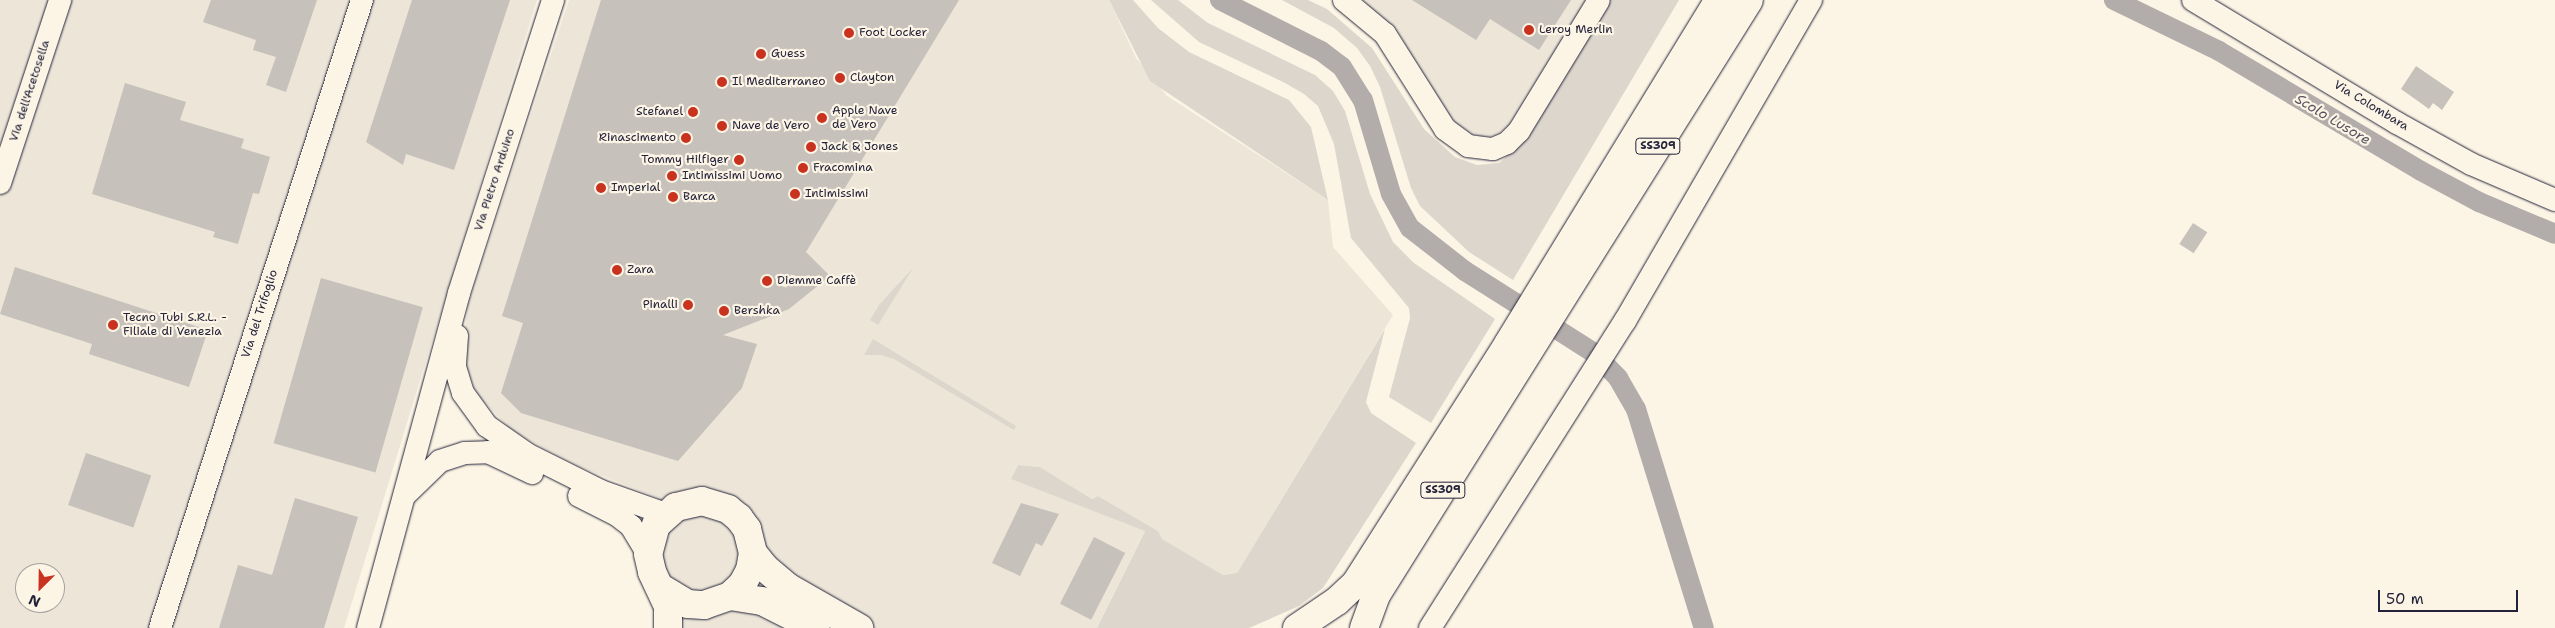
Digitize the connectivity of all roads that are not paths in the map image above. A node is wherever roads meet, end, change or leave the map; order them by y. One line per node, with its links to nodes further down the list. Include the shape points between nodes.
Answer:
1 (60, 0): 10 (street, Via dell'Acetosella)
2 (362, 0): 23 (street, Via del Trifoglio)
3 (553, 0): 13 (street, Via Pietro Arduino)
4 (1344, 0): 5 (street, via 1384,34 1445,129 1468,146 1493,149 1507,143 1519,131)
5 (1599, 0)
6 (1719, 0): 12 (main road, SS309)
7 (1749, 0): 12 (main road, SS309)
8 (1811, 0): 30 (street, via 1621,326)
9 (2193, 0): 11 (street, Via Colombara, via 2405,128 2471,164)
10 (0, 183)
11 (2555, 200)
12 (1557, 287): 14 (main road, SS309)
13 (459, 293): 15 (street, Via Pietro Arduino); 18 (street, via 461,317 455,344 455,367 463,393 476,414 528,454 601,490)
14 (1519, 350): 28 (main road, SS309, via 1356,583 1337,601); 29 (main road, SS309, via 1376,595)
15 (440, 360): 16 (street, via 465,415); 17 (street, Via Pietro Arduino)
16 (499, 456): 17 (street, via 476,451 440,461); 20 (street, via 617,515 631,526)
17 (404, 496): 24 (street, Via Pietro Arduino)
18 (666, 514): 19 (main road, via 689,502 716,503 743,523); 20 (main road, via 656,525)
19 (753, 553): 22 (main road, via 750,570 742,585); 27 (main road, via 789,588)
20 (648, 554): 21 (main road, via 652,572)
21 (661, 588): 22 (main road, via 673,598 696,605 718,602); 25 (main road, via 668,607)
22 (730, 596): 26 (main road, via 762,601)
23 (160, 628)
24 (368, 628)
25 (668, 628)
26 (816, 628)
27 (859, 628)
28 (1297, 628)
29 (1364, 628)
30 (1430, 628)

